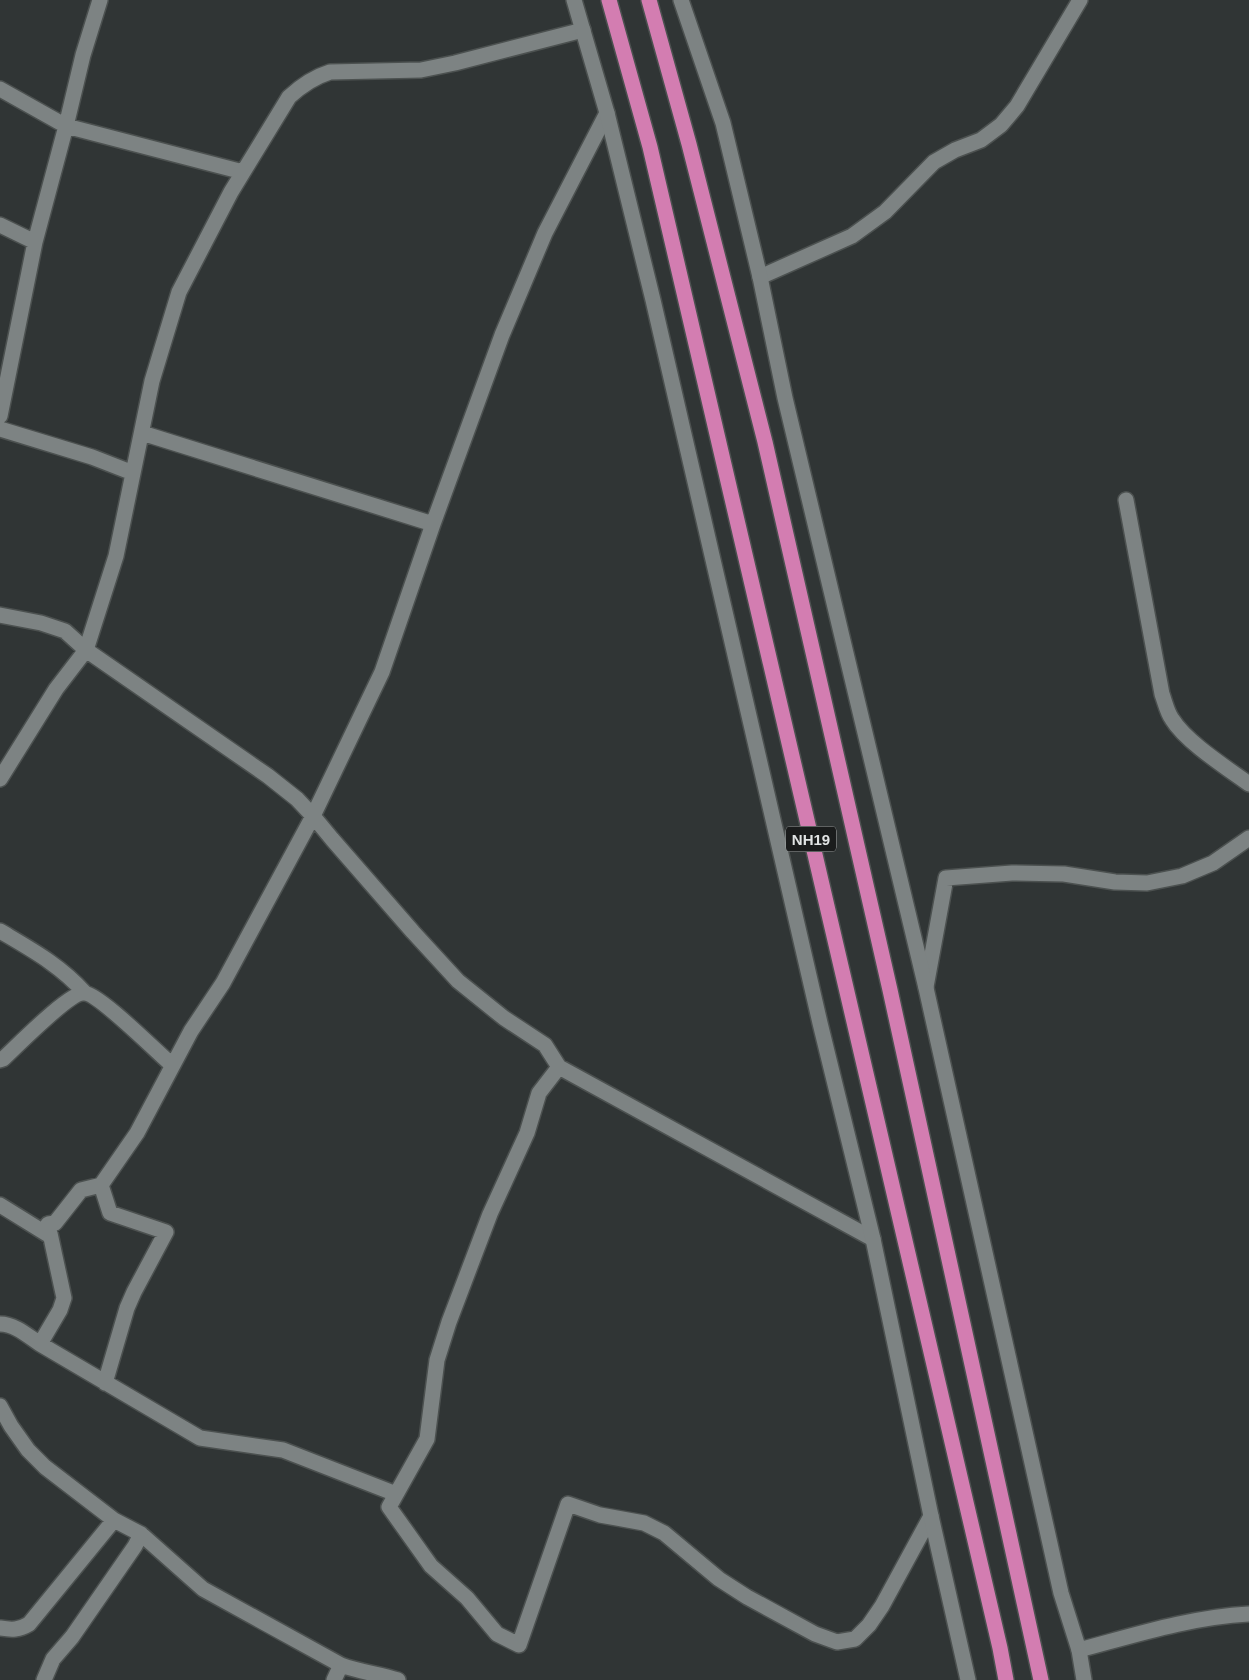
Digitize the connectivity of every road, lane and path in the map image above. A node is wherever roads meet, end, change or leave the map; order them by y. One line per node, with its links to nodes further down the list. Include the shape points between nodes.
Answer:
1 (100, 0): 10 (street)
2 (574, 0): 7 (street)
3 (609, 0): 54 (highway, NH19, via 650,147)
4 (649, 0): 55 (highway, NH19, via 767,452)
5 (681, 0): 14 (street, via 723,122)
6 (1080, 0): 14 (street, via 1017,106 1001,126 981,140 934,162 885,212 852,236)
7 (583, 30): 9 (street); 11 (street, via 421,70 346,71 317,76 289,97)
8 (0, 89): 10 (street)
9 (608, 113): 21 (street, via 545,233 502,335); 37 (street)
10 (66, 126): 11 (street); 13 (street)
11 (243, 172): 18 (street, via 178,292 152,381)
12 (0, 225): 13 (street)
13 (35, 242): 15 (street)
14 (760, 277): 29 (street, via 785,398)
15 (3, 380): 16 (street)
16 (0, 416)
17 (0, 429): 19 (street)
18 (142, 434): 19 (street); 21 (street)
19 (133, 473): 23 (street, via 116,556)
20 (1126, 500): 25 (street, via 1162,694 1172,719 1212,757)
21 (433, 524): 26 (street, via 382,672)
22 (0, 615): 23 (street, via 65,631)
23 (86, 650): 24 (street, via 56,689); 26 (street, via 268,776)
24 (0, 779)
25 (1249, 784)
26 (313, 816): 32 (street, via 224,983); 33 (street, via 458,981 504,1018 545,1045)
27 (1249, 838): 29 (street, via 1213,863 1182,876 1147,883 1064,874 1012,873 946,878)
28 (0, 932): 30 (street, via 49,960)
29 (926, 988): 48 (street, via 1061,1593)
30 (85, 992): 31 (street, via 64,1003); 32 (street, via 117,1015)
31 (0, 1060)
32 (172, 1065): 34 (street, via 137,1133)
33 (559, 1067): 37 (street); 42 (street, via 539,1093 526,1133 490,1214 437,1360 427,1439)
34 (102, 1185): 36 (street, via 81,1190 55,1223 48,1224); 40 (street, via 110,1213 166,1232 127,1308)
35 (0, 1205): 36 (street)
36 (50, 1236): 39 (street, via 64,1298)
37 (873, 1240): 43 (street)
38 (0, 1324): 39 (street, via 18,1329)
39 (40, 1344): 40 (street)
40 (105, 1382): 42 (street, via 200,1438 283,1450)
41 (0, 1406): 44 (street, via 28,1450 44,1467)
42 (396, 1494): 43 (street, via 389,1507 431,1566 467,1598 497,1634 519,1645 568,1504 644,1523 664,1533 718,1579 815,1634 837,1642 855,1639 869,1626)
43 (931, 1516): 53 (street)
44 (114, 1520): 45 (street); 47 (street, via 29,1624 21,1629)
45 (141, 1534): 49 (street, via 203,1589); 50 (street, via 72,1637 53,1658)
46 (1249, 1614): 48 (street, via 1224,1615 1180,1624)
47 (0, 1628)
48 (1079, 1650): 56 (street)
49 (342, 1665): 51 (street); 52 (street)
50 (44, 1680)
51 (334, 1680)
52 (398, 1680)
53 (968, 1680)
54 (1006, 1680)
55 (1041, 1680)
56 (1084, 1680)

